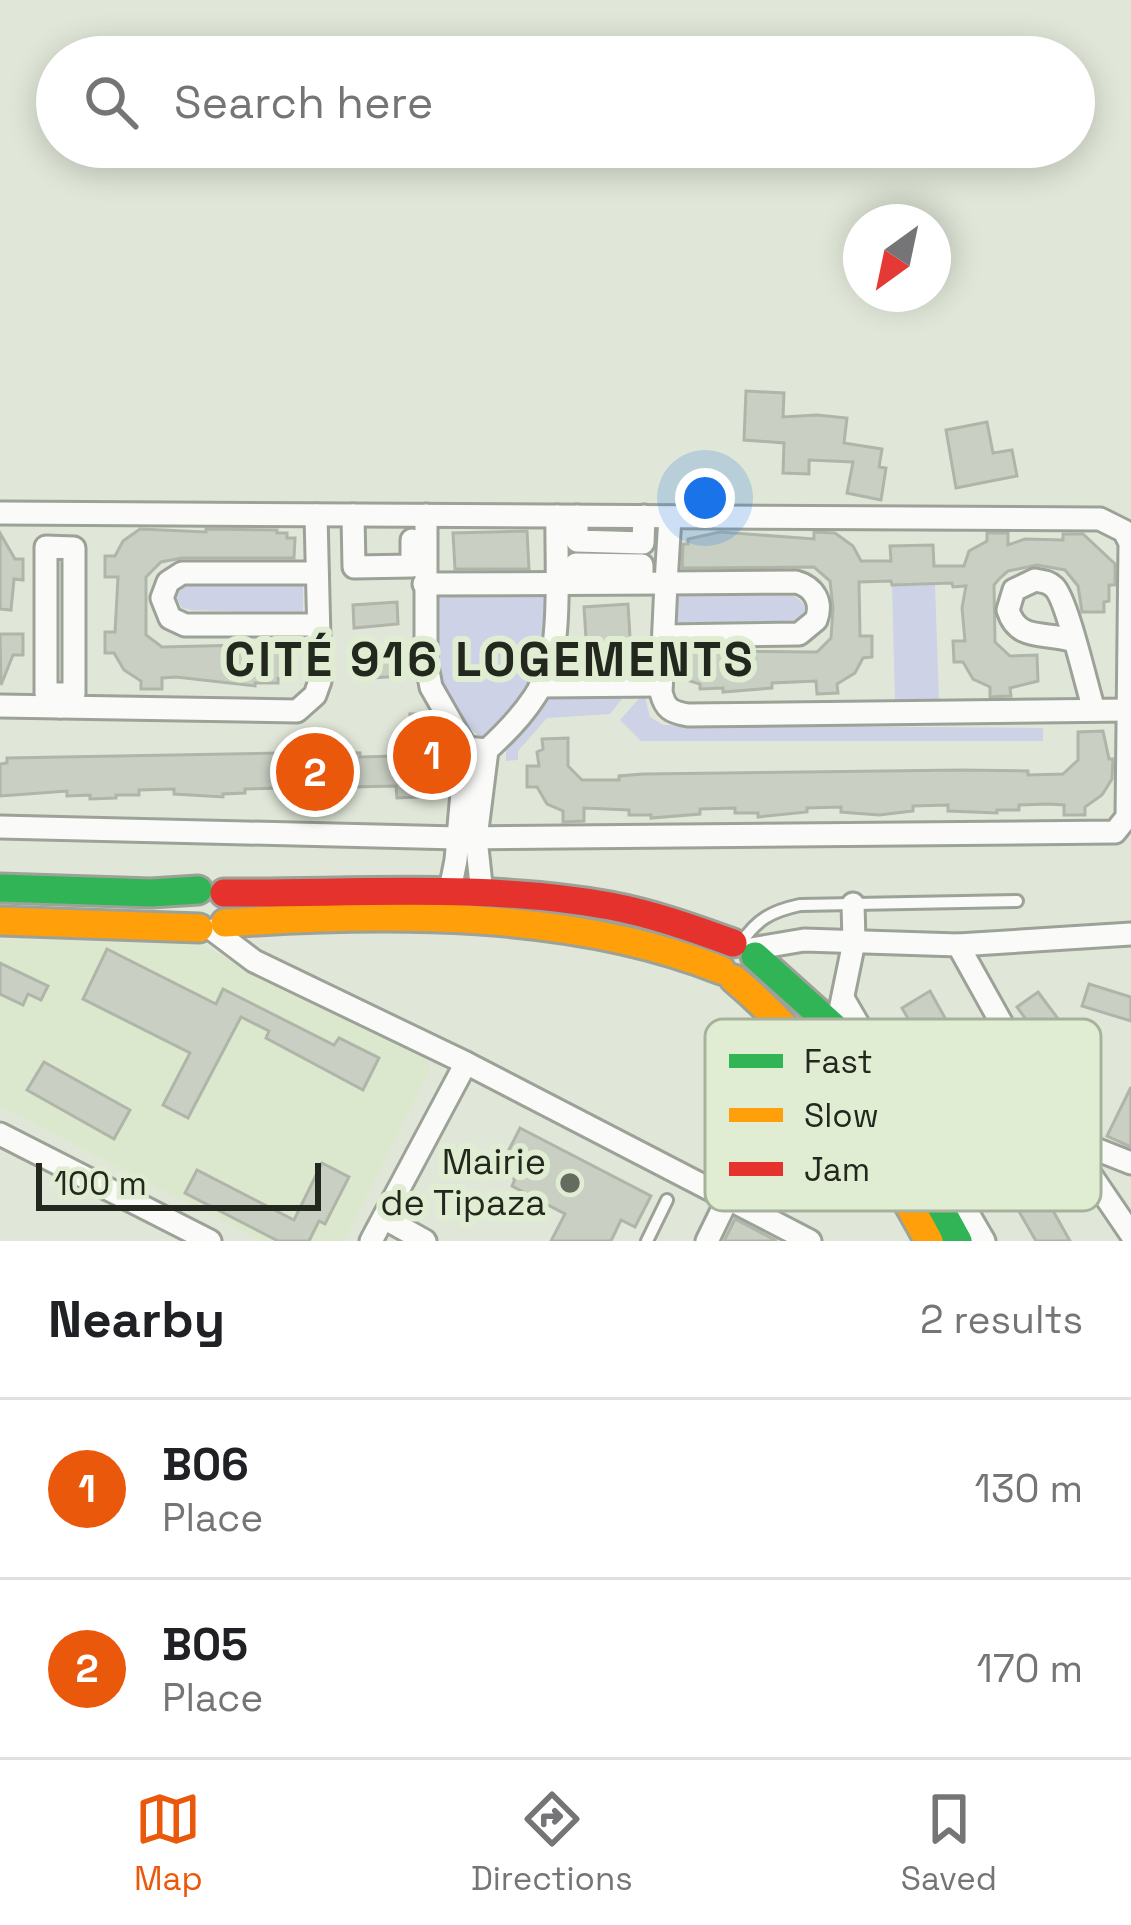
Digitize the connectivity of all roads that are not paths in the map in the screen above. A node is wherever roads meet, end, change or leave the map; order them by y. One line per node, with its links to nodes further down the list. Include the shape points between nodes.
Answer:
1 (0, 513): 2 (street)
2 (316, 515): 3 (street); 7 (street)
3 (353, 515): 4 (street); 4 (street, via 354,566 412,566)
4 (419, 515): 5 (street); 10 (street)
5 (567, 516): 6 (street, via 577,541 643,543 644,516); 8 (street)
6 (670, 517): 9 (street); 20 (street, via 1106,520 1130,543)
7 (317, 567): 11 (street); 11 (street, via 182,573 164,587 162,603 185,625); 14 (street, via 328,561 331,676)
8 (565, 582): 9 (street, via 576,564 642,566 642,582); 10 (street); 16 (street)
9 (666, 583): 12 (street); 12 (street, via 796,582 814,593 819,609 799,634)
10 (424, 584): 21 (street, via 429,680)
11 (318, 625): 14 (street)
12 (664, 636): 15 (street)
13 (1074, 640): 19 (street)
14 (320, 676): 17 (street, via 297,711)
15 (661, 685): 16 (street); 19 (street, via 664,705 688,715)
16 (541, 686): 21 (street, via 509,730)
17 (60, 701): 17 (street, via 74,694 74,548 46,547 46,694); 18 (street)
18 (0, 706)
19 (1094, 710): 20 (street)
20 (1129, 710): 23 (street, via 1127,817 1114,832)
21 (477, 749): 23 (street)
22 (0, 826): 23 (street)
23 (467, 838): 26 (street); 27 (street)
24 (0, 888): 25 (main road)
25 (211, 891): 27 (main road); 31 (main road, via 230,910); 31 (main road, via 188,906 190,919)
26 (482, 894): 27 (main road); 35 (main road, via 619,907)
27 (449, 895)
28 (1017, 901): 29 (lane)
29 (853, 904): 33 (street); 35 (lane, via 783,909 754,923)
30 (0, 920): 31 (main road)
31 (212, 927): 36 (main road, via 267,920 576,928 647,941); 42 (street, via 254,961)
32 (1131, 934): 34 (street)
33 (854, 942): 34 (street); 35 (street); 37 (street)
34 (958, 945): 41 (street)
35 (745, 948): 36 (main road, via 750,975); 37 (main road)
36 (728, 975): 38 (main road)
37 (839, 1014): 39 (main road); 40 (street)
38 (782, 1019)
39 (841, 1019)
40 (842, 1019)
41 (999, 1019)
42 (466, 1063): 46 (street); 54 (street)
43 (0, 1134): 56 (street)
44 (1101, 1151): 45 (street)
45 (1131, 1163)
46 (705, 1186)
47 (1101, 1189): 55 (street)
48 (667, 1200): 59 (lane)
49 (722, 1211): 60 (street)
50 (753, 1211): 61 (street)
51 (912, 1211): 62 (main road)
52 (941, 1211): 63 (main road)
53 (965, 1211): 64 (street)
54 (384, 1218): 57 (street); 58 (street)
55 (1131, 1234)
56 (210, 1241)
57 (371, 1241)
58 (425, 1241)
59 (646, 1241)
60 (707, 1241)
61 (811, 1241)
62 (928, 1241)
63 (958, 1241)
64 (984, 1241)

